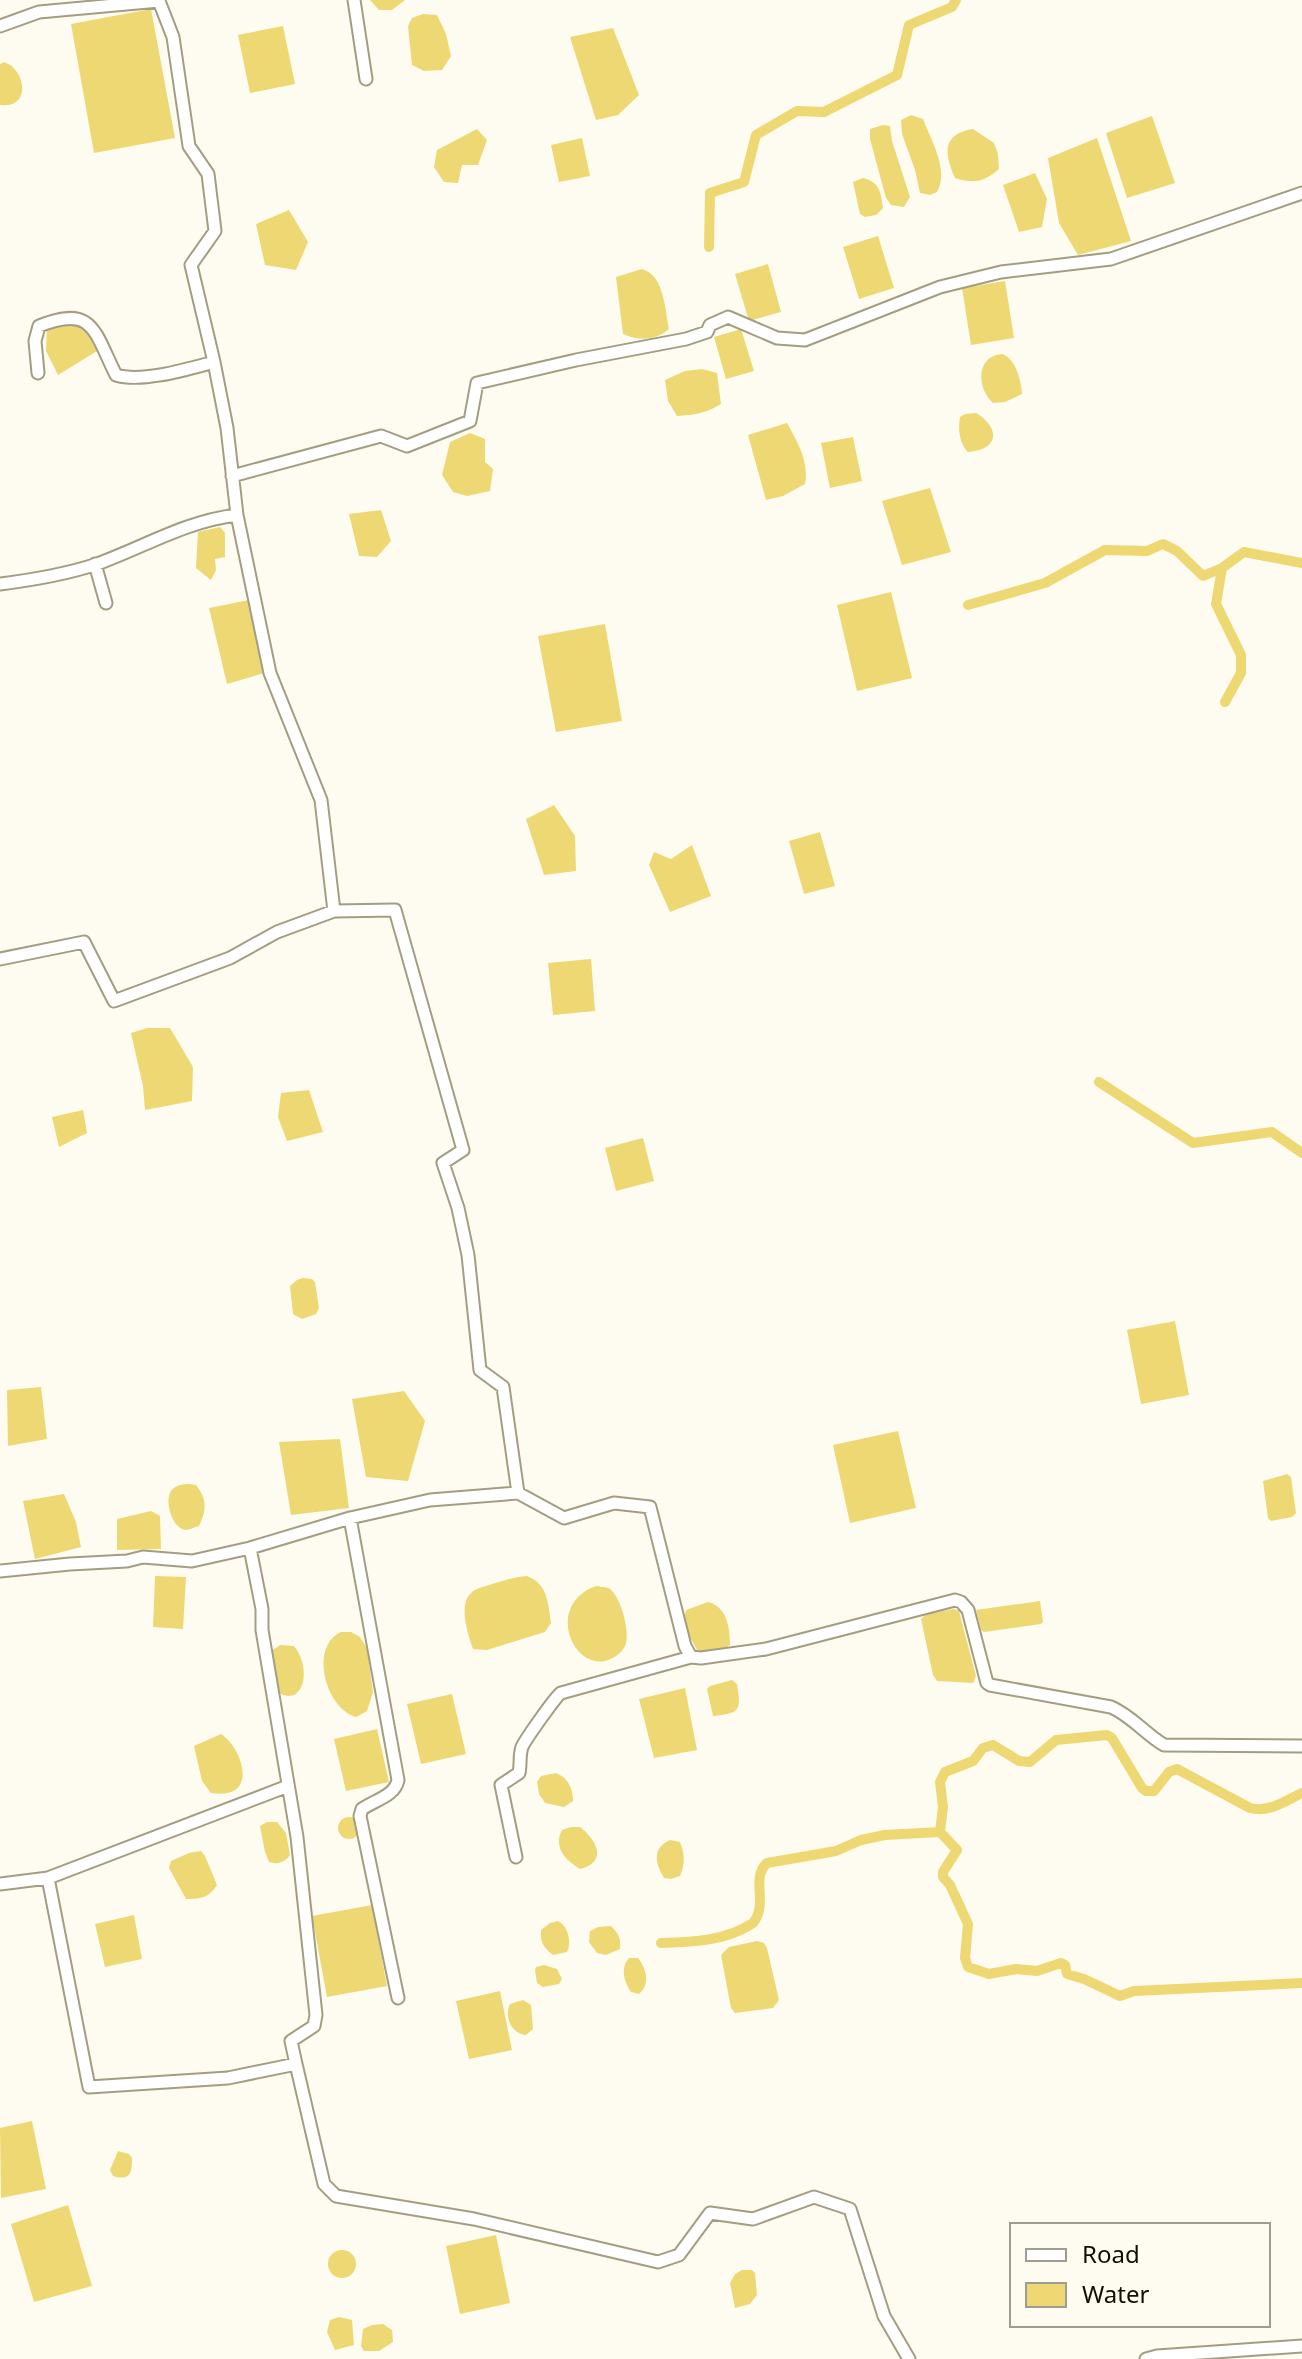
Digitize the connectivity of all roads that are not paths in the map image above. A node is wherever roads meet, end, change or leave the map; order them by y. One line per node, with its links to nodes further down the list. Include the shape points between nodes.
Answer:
1 (161, 0): 3 (street, via 39,12); 6 (street, via 173,37 189,146 208,174 215,231 191,265)
2 (354, 0): 4 (street)
3 (0, 26)
4 (366, 79)
5 (1302, 193): 8 (street, via 1111,259 1001,272 940,287 805,340 777,338 728,317 686,339 477,383 470,421 407,446 381,436)
6 (214, 362): 7 (street, via 161,374 116,375 90,324 80,318 39,326); 8 (street)
7 (38, 373)
8 (232, 476): 9 (street)
9 (237, 515): 10 (street, via 186,525); 13 (street, via 270,673 321,800)
10 (95, 564): 11 (street); 12 (street)
11 (0, 584)
12 (106, 603)
13 (334, 911): 14 (street, via 277,932 230,958 114,1001 84,942); 15 (street, via 395,910 463,1150 443,1163 468,1255 480,1370 503,1387)
14 (0, 959)
15 (518, 1493): 16 (street, via 430,1500); 19 (street, via 564,1518 614,1503 650,1507)
16 (350, 1518): 17 (street); 25 (street, via 398,1780 393,1792 360,1811)
17 (250, 1548): 18 (street, via 192,1561 143,1557); 21 (street)
18 (0, 1571)
19 (691, 1657): 20 (street, via 766,1649 955,1600 968,1610 990,1685 1111,1707 1164,1745); 22 (street, via 555,1697 522,1747 519,1773 501,1785)
20 (1302, 1746)
21 (288, 1786): 23 (street); 26 (street, via 316,2021 291,2041)
22 (516, 1857)
23 (48, 1878): 24 (street); 26 (street, via 89,2087 228,2078)
24 (0, 1884)
25 (398, 1998)
26 (296, 2064): 28 (street, via 324,2184 336,2196 474,2219 658,2262 679,2255 710,2213 753,2219 814,2197 850,2209 884,2316)
27 (1302, 2346): 29 (street)
28 (909, 2359)
29 (1146, 2359)

